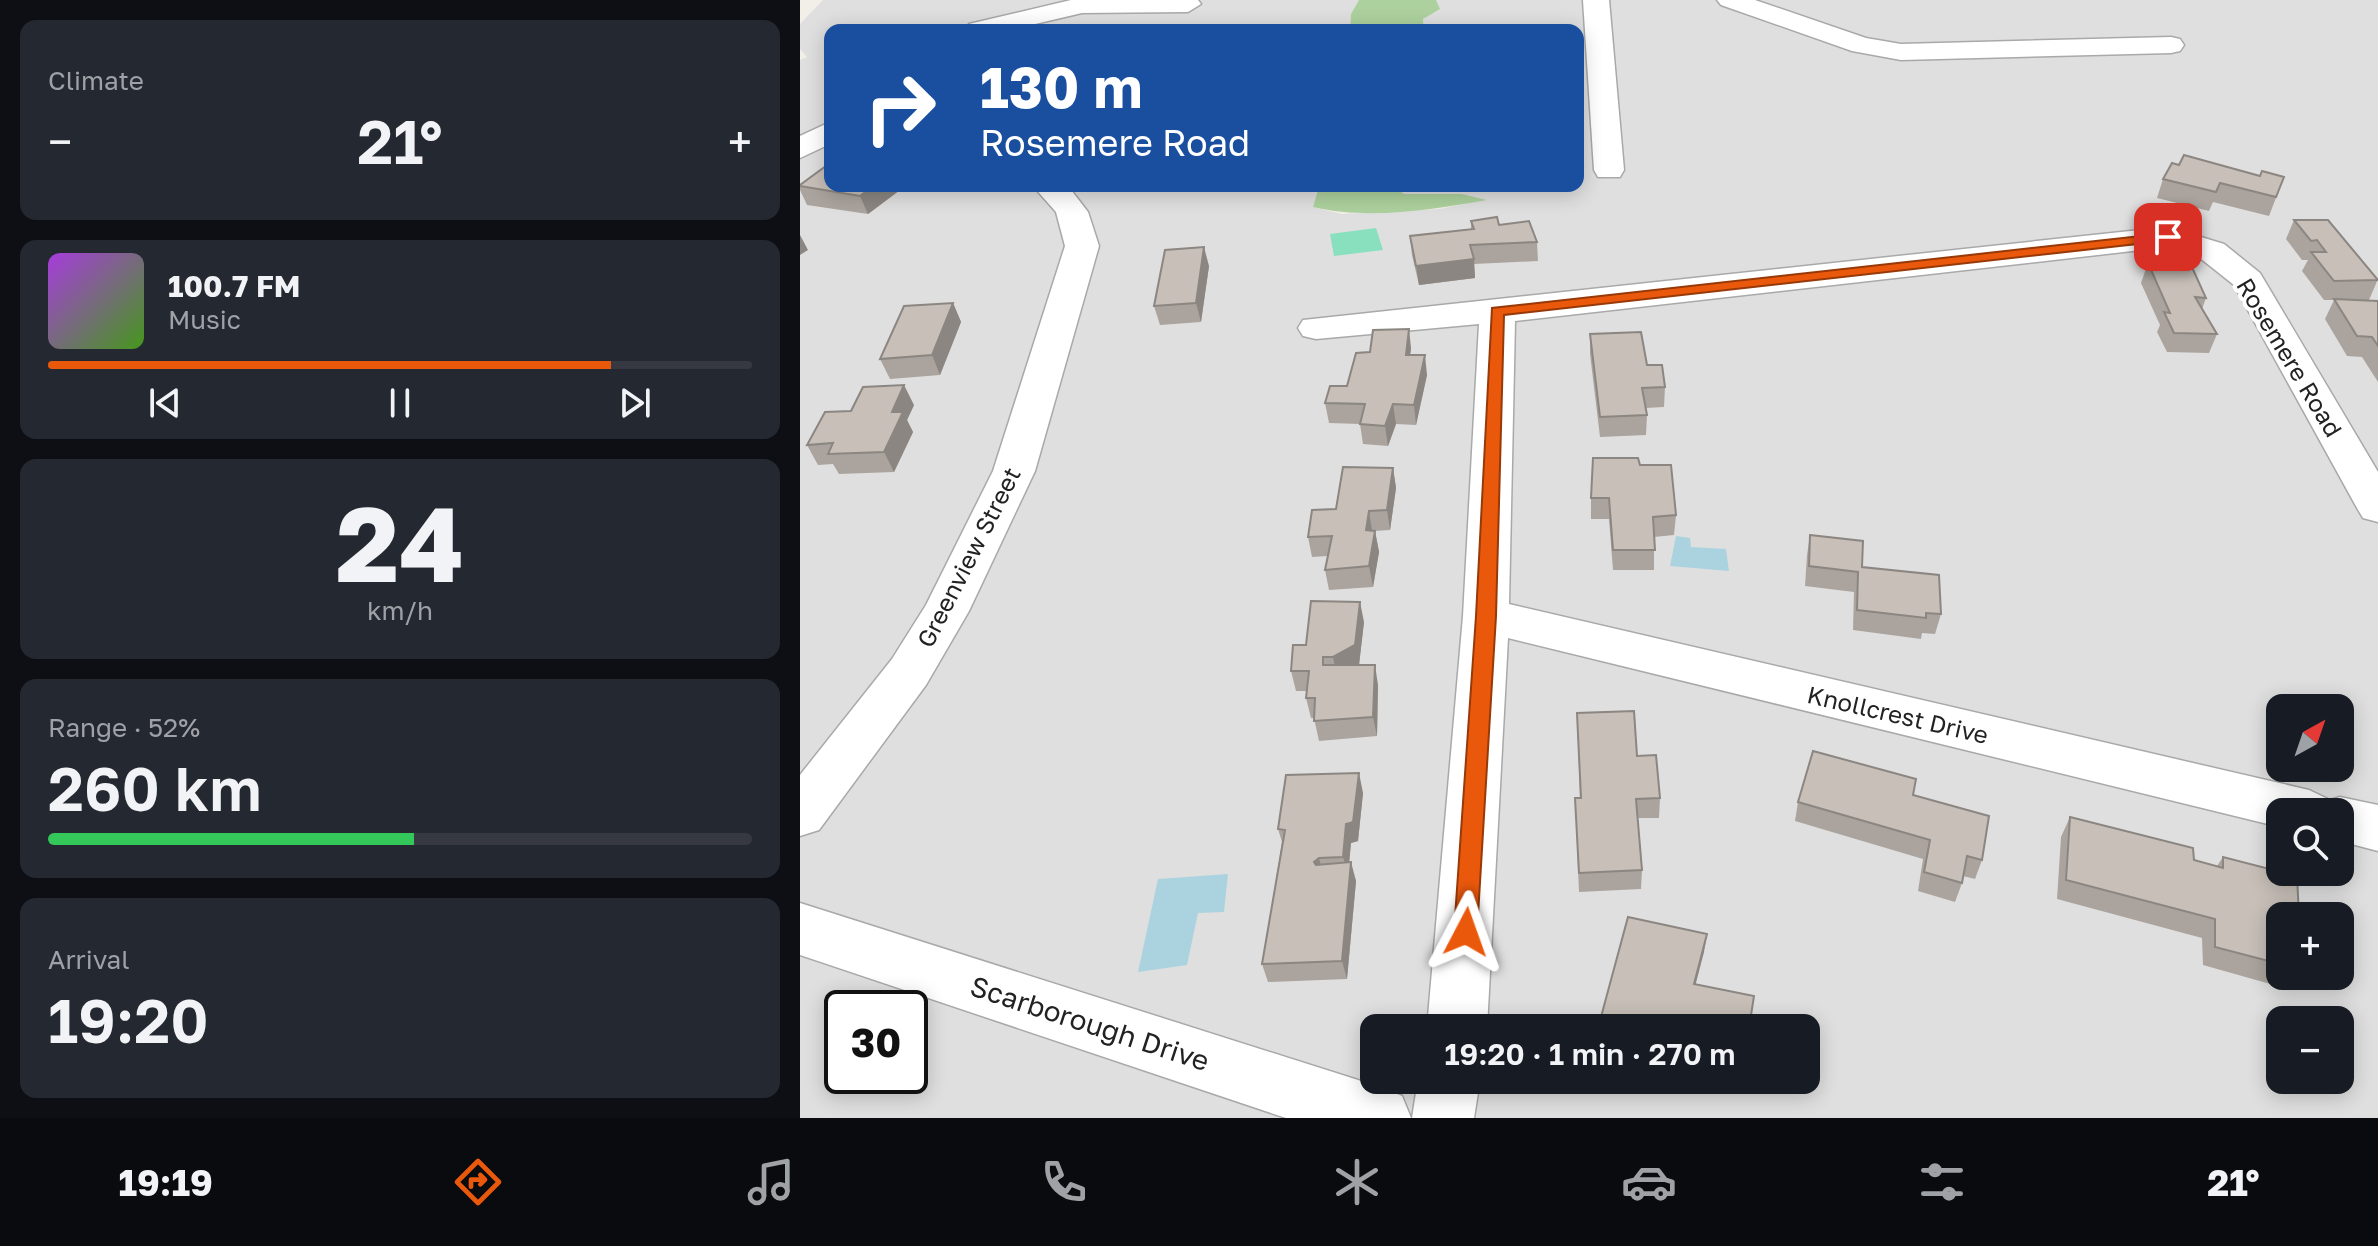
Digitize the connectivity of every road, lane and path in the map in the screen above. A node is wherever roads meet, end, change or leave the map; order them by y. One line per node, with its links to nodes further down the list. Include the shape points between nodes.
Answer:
1 (1596, 0): 8 (street)
2 (1730, 0): 5 (street, via 1861,45 1901,52)
3 (1188, 4): 4 (street, via 1082,5)
4 (1003, 24)
5 (2171, 45)
6 (824, 137): 7 (street)
7 (800, 149)
8 (1609, 170)
9 (1056, 192): 15 (street, Greenview Street, via 1080,223 1082,246 1014,471 946,611 909,672)
10 (1497, 312): 11 (street, Rosemere Road); 12 (street, Rosemere Road, via 2124,240 2168,237 2202,244 2248,280); 13 (street)
11 (1316, 328)
12 (2378, 508)
13 (1486, 616): 14 (street, Knollcrest Drive); 19 (street)
14 (2266, 802)
15 (800, 814)
16 (2354, 822): 17 (street)
17 (2378, 828)
18 (800, 929): 21 (street, Scarborough Drive)
19 (1458, 1014)
20 (1447, 1094): 22 (street)
21 (1380, 1118)
22 (1443, 1118)

